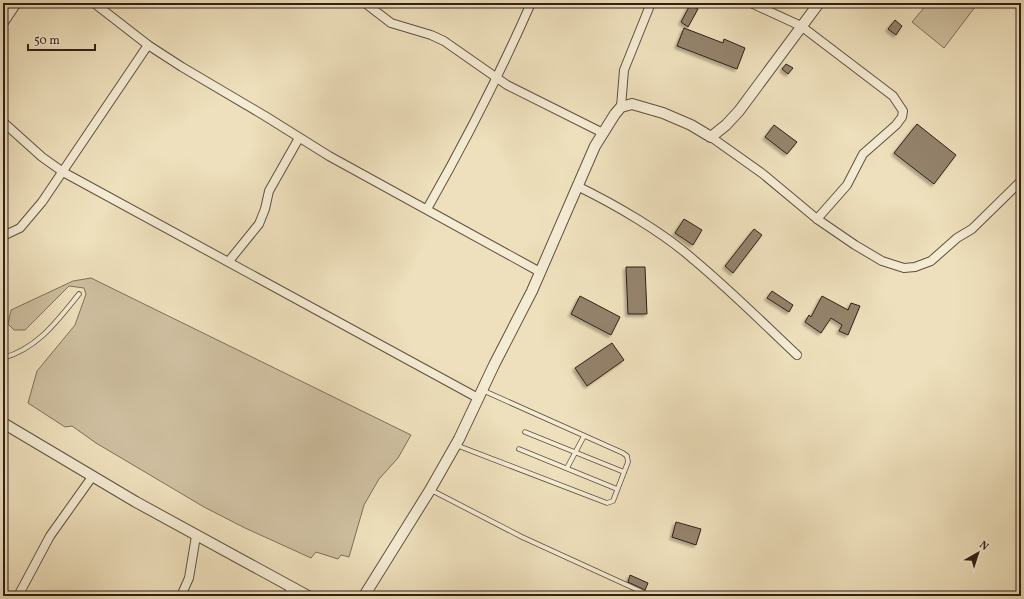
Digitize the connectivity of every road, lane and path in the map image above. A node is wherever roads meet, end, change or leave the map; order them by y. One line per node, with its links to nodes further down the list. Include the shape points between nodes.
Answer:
1 (17, 3): 8 (street)
2 (94, 3): 10 (street)
3 (365, 3): 11 (street, via 391,23 444,41)
4 (531, 3): 11 (street)
5 (651, 3): 12 (street, via 624,70)
6 (751, 3): 9 (street)
7 (818, 3): 9 (street)
8 (3, 24)
9 (801, 26): 15 (street, via 739,111); 21 (street, via 893,96 903,111 896,125 863,154 847,185)
10 (148, 45): 16 (street); 17 (street)
11 (496, 78): 14 (street); 20 (street)
12 (621, 107): 14 (street); 15 (street, via 632,104 663,113)
13 (3, 122): 17 (street)
14 (603, 133): 19 (street)
15 (711, 137): 21 (street)
16 (299, 138): 20 (street); 23 (street, via 268,191 266,209 259,224)
17 (63, 172): 22 (street, via 20,228); 23 (street)
18 (1021, 181): 21 (street, via 972,229 957,238 931,262 916,267 904,268 882,261)
19 (577, 186): 24 (street); 26 (street, via 644,224 694,259)
20 (427, 209): 24 (street)
21 (817, 219)
22 (3, 236)
23 (229, 261): 28 (street)
24 (540, 272): 28 (street)
25 (79, 294): 27 (lane, via 31,346)
26 (797, 355)
27 (3, 358)
28 (480, 394): 31 (lane); 32 (street)
29 (3, 423): 37 (street)
30 (524, 432): 34 (lane)
31 (584, 436): 34 (lane); 36 (lane, via 627,456 628,462)
32 (456, 445): 38 (lane, via 607,503 612,501); 39 (street)
33 (519, 449): 35 (lane)
34 (576, 453): 35 (lane); 36 (lane)
35 (567, 468): 38 (lane)
36 (624, 472): 38 (lane)
37 (92, 477): 40 (street); 42 (street, via 50,536)
38 (617, 489)
39 (430, 490): 45 (street); 46 (lane, via 522,537)
40 (196, 536): 41 (street); 43 (street, via 189,578)
41 (289, 592): 44 (street)
42 (18, 596)
43 (181, 596)
44 (308, 596)
45 (364, 596)
46 (651, 596)

